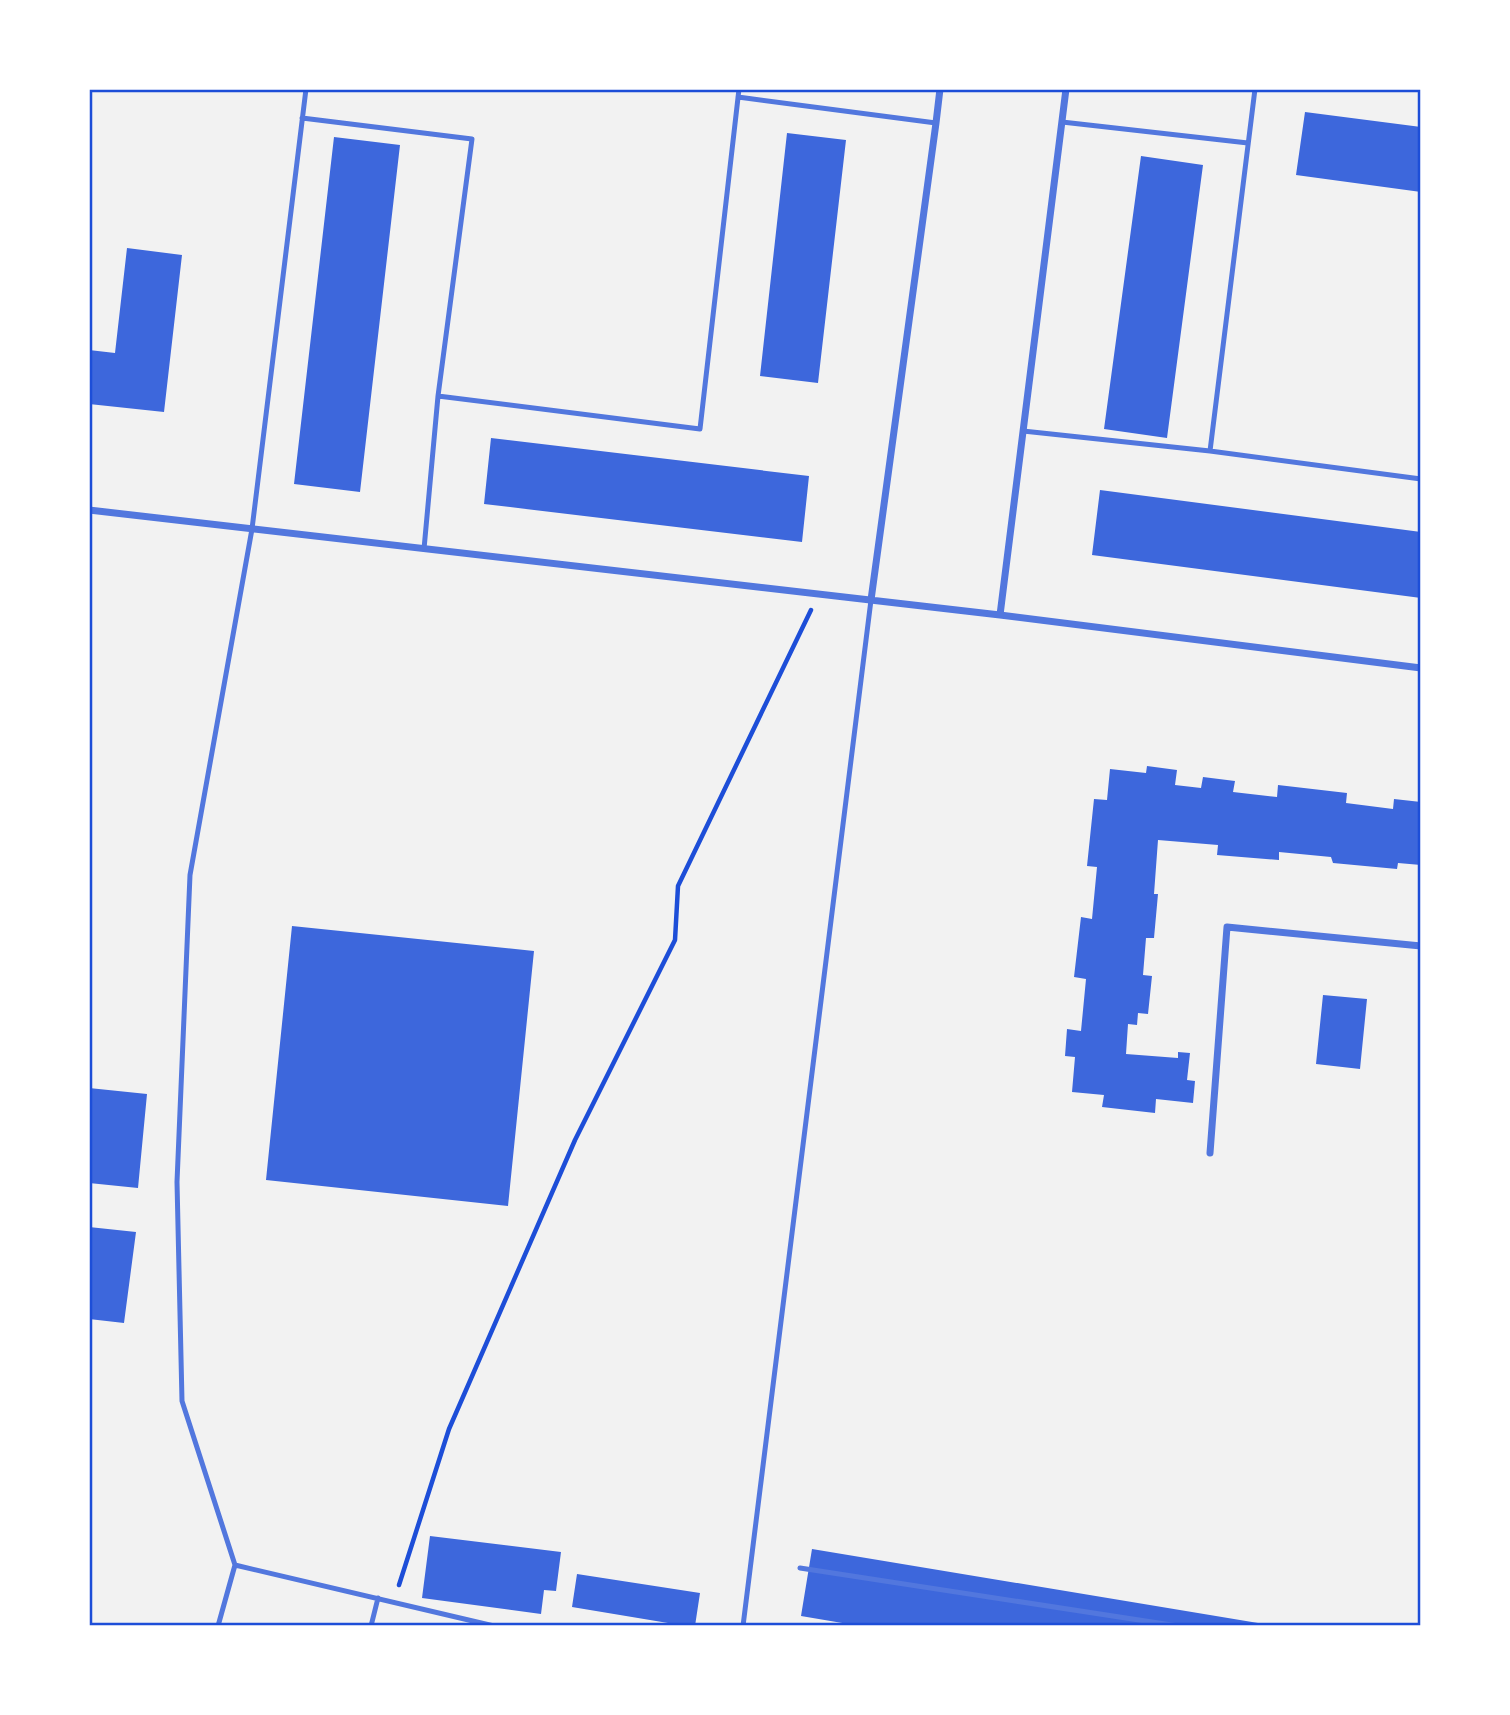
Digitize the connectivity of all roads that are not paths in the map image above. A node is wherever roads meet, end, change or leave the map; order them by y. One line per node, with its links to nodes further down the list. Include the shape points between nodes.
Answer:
1 (306, 89): 7 (lane)
2 (739, 89): 6 (lane)
3 (940, 89): 9 (street)
4 (1066, 89): 8 (street)
5 (1255, 89): 10 (lane)
6 (738, 97): 9 (lane); 11 (lane, via 701,429)
7 (302, 118): 11 (lane, via 472,139); 16 (lane)
8 (1062, 122): 10 (lane); 12 (street)
9 (936, 123): 18 (street)
10 (1248, 143): 13 (lane)
11 (438, 396): 17 (lane)
12 (1023, 431): 13 (lane); 19 (street)
13 (1210, 451): 14 (lane)
14 (1421, 479)
15 (89, 510): 16 (street)
16 (252, 529): 17 (street); 23 (lane, via 190,875 177,1182 182,1401)
17 (424, 549): 18 (street)
18 (871, 600): 19 (street); 29 (lane)
19 (1000, 615): 20 (street)
20 (1421, 668)
21 (1421, 946): 22 (street, via 1227,927)
22 (1210, 1153)
23 (235, 1565): 25 (lane); 26 (lane)
24 (800, 1568): 30 (lane)
25 (378, 1598): 27 (lane); 28 (lane)
26 (218, 1626)
27 (371, 1626)
28 (494, 1626)
29 (743, 1626)
30 (1178, 1626)

